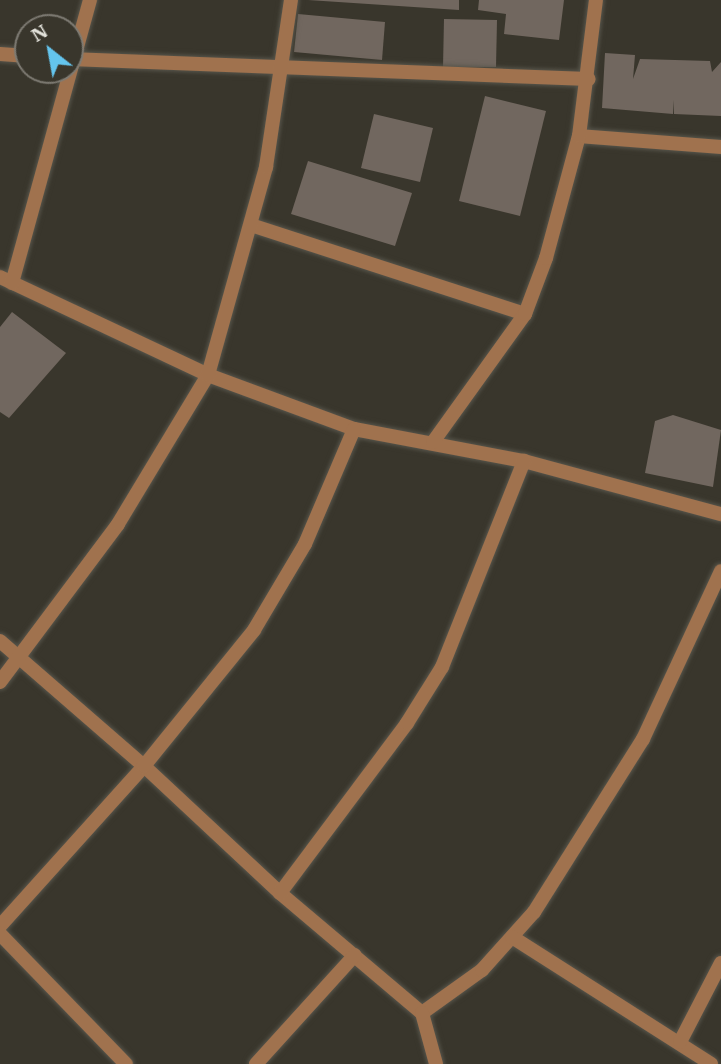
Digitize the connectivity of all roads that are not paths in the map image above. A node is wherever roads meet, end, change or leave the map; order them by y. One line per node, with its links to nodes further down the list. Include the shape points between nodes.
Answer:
1 (90, 0): 4 (street)
2 (292, 0): 6 (street)
3 (596, 0): 7 (street)
4 (84, 21)
5 (84, 59): 6 (street)
6 (284, 66): 7 (street); 11 (street)
7 (589, 79): 9 (street)
8 (65, 84): 12 (street)
9 (579, 136): 10 (street); 13 (street)
10 (721, 147)
11 (251, 225): 13 (street); 14 (street)
12 (6, 280): 14 (street)
13 (525, 314): 16 (street)
14 (208, 374): 15 (street); 21 (street, via 118,524)
15 (354, 429): 16 (street); 23 (street, via 284,585 254,630)
16 (433, 442): 17 (street)
17 (524, 461): 18 (street); 24 (street, via 442,667 407,723)
18 (721, 514)
19 (721, 570): 27 (street, via 643,738 590,829)
20 (0, 641): 21 (street)
21 (22, 657): 22 (street); 23 (street)
22 (0, 682)
23 (144, 766): 24 (street); 25 (street)
24 (280, 893): 28 (street)
25 (0, 926)
26 (0, 934): 32 (street)
27 (512, 937): 30 (street, via 482,970); 31 (street, via 604,999)
28 (355, 956): 30 (street); 33 (street)
29 (721, 963): 31 (street)
30 (422, 1013): 34 (street)
31 (680, 1042): 35 (street)
32 (126, 1064)
33 (256, 1064)
34 (436, 1064)
35 (711, 1064)

